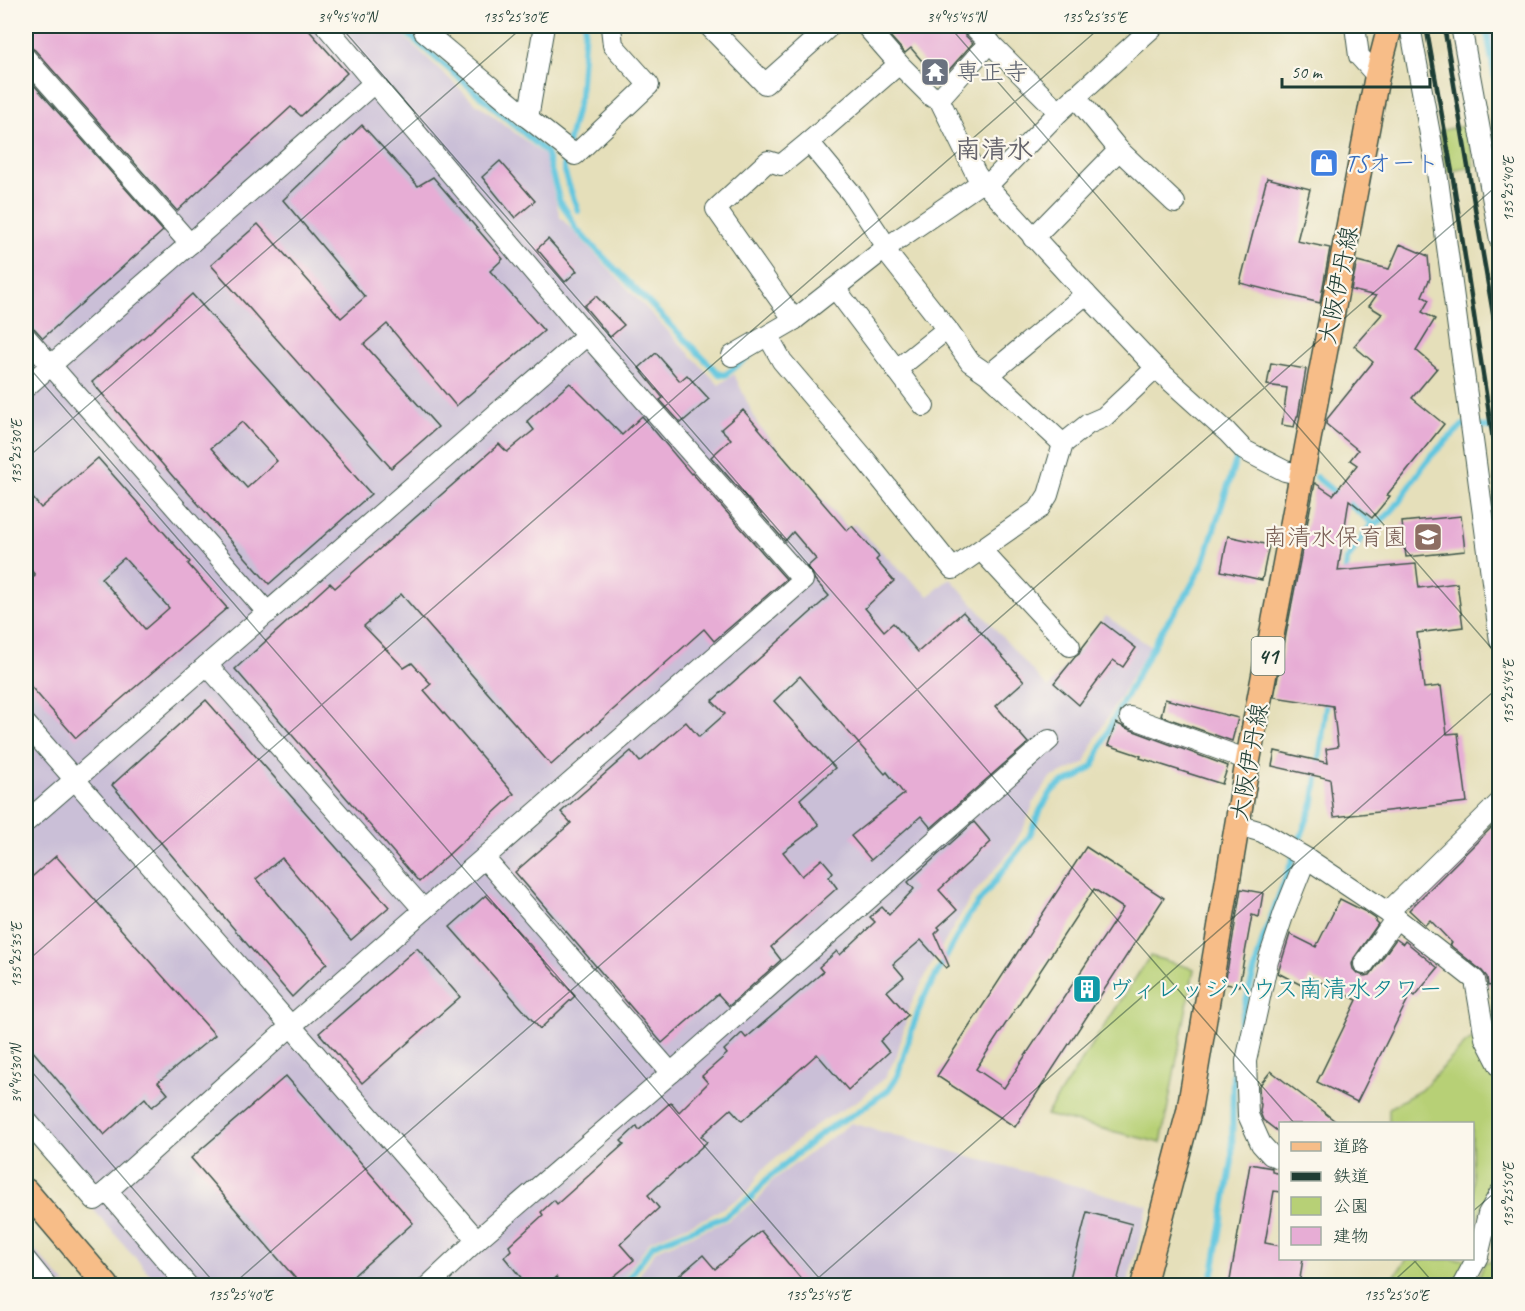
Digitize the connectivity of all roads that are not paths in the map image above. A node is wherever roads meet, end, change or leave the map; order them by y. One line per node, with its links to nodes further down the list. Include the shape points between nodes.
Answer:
1 (326, 26): 18 (street)
2 (423, 26): 22 (street, via 424,31)
3 (544, 26): 22 (street)
4 (612, 26): 22 (street, via 613,45 649,85 575,155)
5 (709, 26): 6 (street, via 765,84)
6 (830, 26)
7 (866, 26): 16 (street)
8 (973, 26): 14 (street)
9 (1154, 26): 19 (street)
10 (1355, 26): 17 (street, via 1359,56)
11 (1390, 26): 17 (main road, 大阪伊丹線 / 41)
12 (1410, 26): 49 (street, via 1437,172)
13 (1461, 26): 28 (street)
14 (990, 42): 20 (street); 21 (street)
15 (26, 58): 29 (street)
16 (899, 64): 20 (street, via 932,97); 23 (street)
17 (1377, 76): 46 (main road, 大阪伊丹線 / 41)
18 (374, 83): 29 (street); 35 (street)
19 (1075, 96): 21 (street); 24 (street)
20 (939, 99): 25 (street)
21 (1056, 109): 25 (street)
22 (528, 118)
23 (809, 142): 30 (street, via 851,193); 33 (street, via 781,165 768,162 716,209)
24 (1119, 150): 26 (street); 27 (street)
25 (978, 185): 27 (street); 30 (street)
26 (1175, 203)
27 (1034, 238): 32 (street)
28 (1500, 240)
29 (190, 244): 39 (street)
30 (888, 253): 31 (street); 34 (street)
31 (838, 292): 33 (street); 41 (street)
32 (1086, 294): 40 (street); 42 (street)
33 (794, 320): 37 (street)
34 (947, 329): 41 (street); 42 (street, via 970,362)
35 (587, 334): 48 (street); 60 (street, via 803,580)
36 (26, 337): 39 (street)
37 (771, 341): 38 (street); 47 (street, via 782,360 953,569)
38 (732, 356)
39 (51, 366): 43 (street); 48 (street)
40 (1156, 368): 45 (street, via 1104,417); 46 (street, via 1244,450 1285,471)
41 (896, 370): 44 (street)
42 (989, 375): 45 (street)
43 (26, 387)
44 (924, 406)
45 (1063, 444): 47 (street, via 1048,495 1039,510)
46 (1303, 475): 55 (main road, 大阪伊丹線 / 41)
47 (981, 550): 50 (street)
48 (268, 613): 51 (street)
49 (1500, 641)
50 (1070, 646)
51 (207, 665): 56 (street); 62 (street)
52 (1131, 717): 55 (street)
53 (26, 724): 56 (street)
54 (1049, 740): 67 (street)
55 (1248, 760): 59 (main road, 大阪伊丹線 / 41)
56 (75, 780): 58 (street); 65 (street)
57 (1500, 801): 63 (street)
58 (26, 822)
59 (1238, 825): 61 (street, via 1262,832); 79 (main road, 大阪伊丹線 / 41, via 1189,1111)
60 (484, 858): 62 (street); 67 (street)
61 (1308, 859): 63 (street); 69 (street, via 1268,961 1246,1061 1248,1115 1262,1144 1271,1155)
62 (424, 910): 65 (street)
63 (1392, 915): 64 (street); 66 (street, via 1475,980 1485,1038)
64 (1364, 964)
65 (291, 1026): 71 (street); 73 (street)
66 (1500, 1067)
67 (671, 1073): 73 (street)
68 (26, 1120): 71 (street, via 95,1200)
69 (1279, 1157)
70 (26, 1191): 76 (main road)
71 (107, 1191): 77 (street)
72 (1500, 1192): 80 (street, via 1488,1214 1478,1256)
73 (477, 1240): 78 (street)
74 (26, 1260): 75 (street)
75 (47, 1286)
76 (107, 1286)
77 (188, 1286)
78 (428, 1286)
79 (1143, 1286)
80 (1462, 1286)

